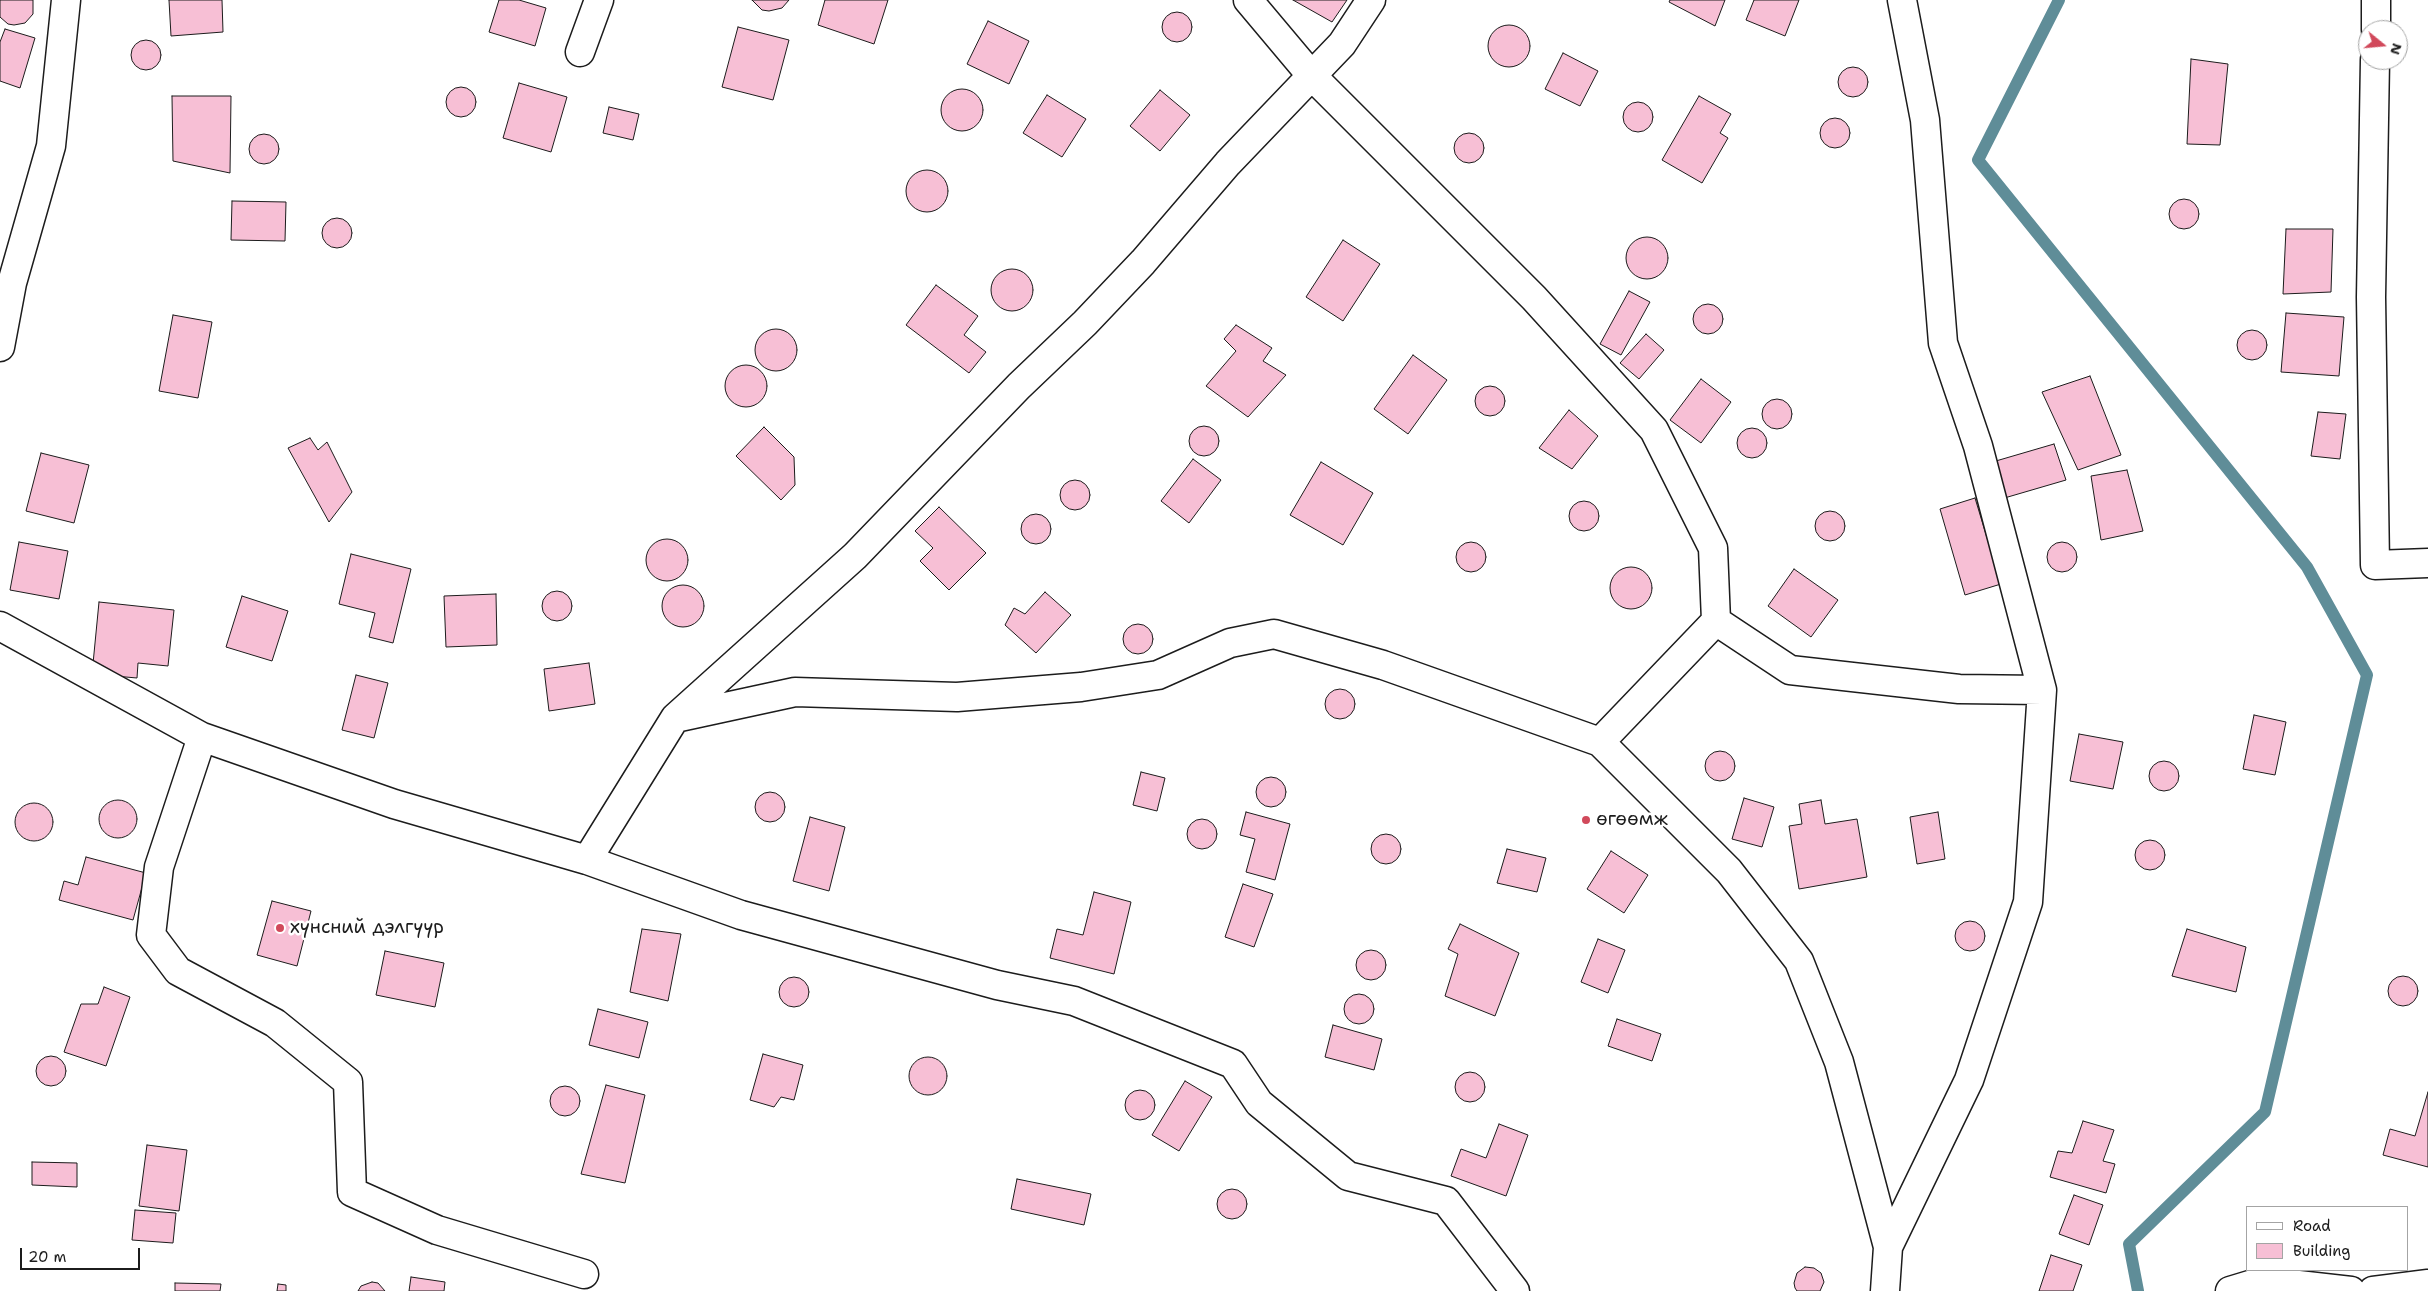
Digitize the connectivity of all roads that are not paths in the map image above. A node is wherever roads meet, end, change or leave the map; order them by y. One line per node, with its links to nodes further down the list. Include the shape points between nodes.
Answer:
1 (66, 0): 11 (street, via 50,146 12,283)
2 (599, 0): 8 (street)
3 (1248, 0): 10 (street)
4 (1372, 0): 10 (street, via 1342,44)
5 (1902, 0): 15 (street, via 1925,120 1944,343 1978,446)
6 (2376, 0): 7 (street)
7 (2376, 20)
8 (580, 52)
9 (2375, 70): 12 (street, via 2371,297 2375,565)
10 (1310, 75): 13 (street, via 1534,298 1654,430 1713,548); 16 (street, via 1085,323 1019,386 854,556)
11 (0, 347)
12 (2428, 564)
13 (1716, 621): 15 (street, via 1790,670 1959,689); 18 (street)
14 (0, 626): 17 (street)
15 (2042, 690): 20 (street, via 2028,902 1969,1080)
16 (675, 718): 18 (street, via 795,692 957,696 1082,687 1158,676 1230,643 1274,634 1383,665); 19 (street)
17 (202, 737): 19 (street, via 394,804); 21 (street, via 159,867 151,935 178,970 275,1023 348,1082 352,1192 437,1230)
18 (1600, 742): 20 (street, via 1729,871 1799,961 1839,1062)
19 (587, 860): 23 (street, via 741,915 997,985 1074,1001 1233,1064 1259,1103 1348,1176 1446,1201)
20 (1888, 1247): 24 (street)
21 (584, 1274)
22 (2428, 1284): 27 (street)
23 (1515, 1291)
24 (1885, 1291)
25 (2230, 1291): 26 (street, via 2263,1281)
26 (2351, 1291)
27 (2373, 1291)

